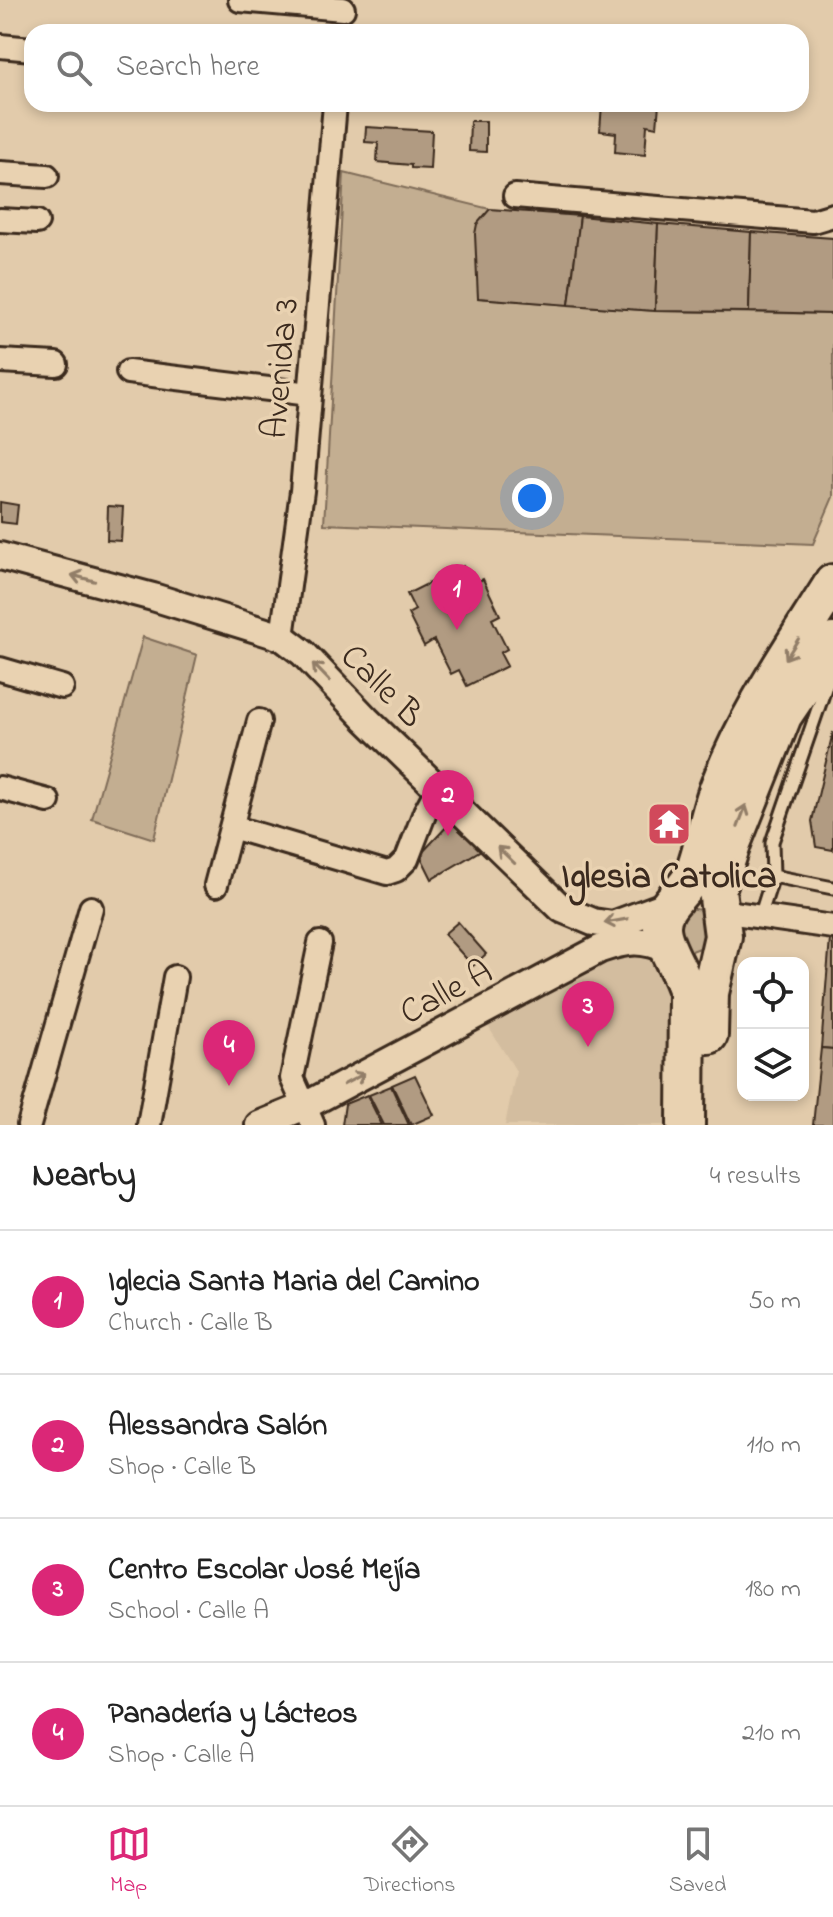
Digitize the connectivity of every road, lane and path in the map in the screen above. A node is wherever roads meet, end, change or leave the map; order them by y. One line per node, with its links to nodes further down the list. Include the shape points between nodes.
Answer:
1 (240, 0): 2 (street)
2 (343, 4): 3 (street)
3 (342, 24)
4 (0, 46): 5 (street)
5 (24, 48)
6 (334, 112): 16 (street, Avenida 3)
7 (0, 173): 8 (street)
8 (47, 176)
9 (515, 196): 10 (street, via 813,221)
10 (833, 215)
11 (0, 220): 12 (street)
12 (37, 222)
13 (0, 361): 14 (street)
14 (56, 364)
15 (128, 372): 16 (street)
16 (310, 394): 19 (street, Avenida 3)
17 (0, 556): 19 (street, Calle B, one-way to 17)
18 (833, 583): 31 (highway, one-way to 31, via 757,703 719,787 692,875)
19 (282, 637): 25 (street, Calle B, one-way to 19)
20 (832, 651): 28 (lane, via 772,842); 34 (highway, one-way to 20, via 717,890 767,752 783,716)
21 (0, 669): 22 (street)
22 (62, 687)
23 (259, 721): 27 (street)
24 (0, 788): 26 (street)
25 (438, 788): 27 (street, via 407,859 387,873); 33 (street, Calle B, one-way to 25)
26 (48, 801)
27 (232, 827): 29 (street)
28 (773, 876): 30 (lane); 35 (lane)
29 (216, 885)
30 (833, 888)
31 (669, 904): 33 (street, Calle B, one-way to 33, via 613,925); 34 (highway, via 693,897); 39 (highway, via 662,922)
32 (91, 908): 43 (street)
33 (562, 909): 40 (street, via 573,930)
34 (720, 911): 35 (street); 38 (highway, via 723,936)
35 (760, 917): 36 (street)
36 (833, 927)
37 (320, 943): 42 (street, via 292,1078)
38 (718, 953): 39 (highway, via 703,964 684,964); 47 (highway, via 710,993)
39 (672, 954): 40 (street, Calle A, via 648,941 624,941); 46 (highway, via 687,993)
40 (568, 965): 42 (street, Calle A, one-way to 40)
41 (175, 977): 44 (street)
42 (308, 1116): 45 (street, Calle A)
43 (29, 1125)
44 (149, 1125)
45 (259, 1125)
46 (686, 1125)
47 (708, 1125)

